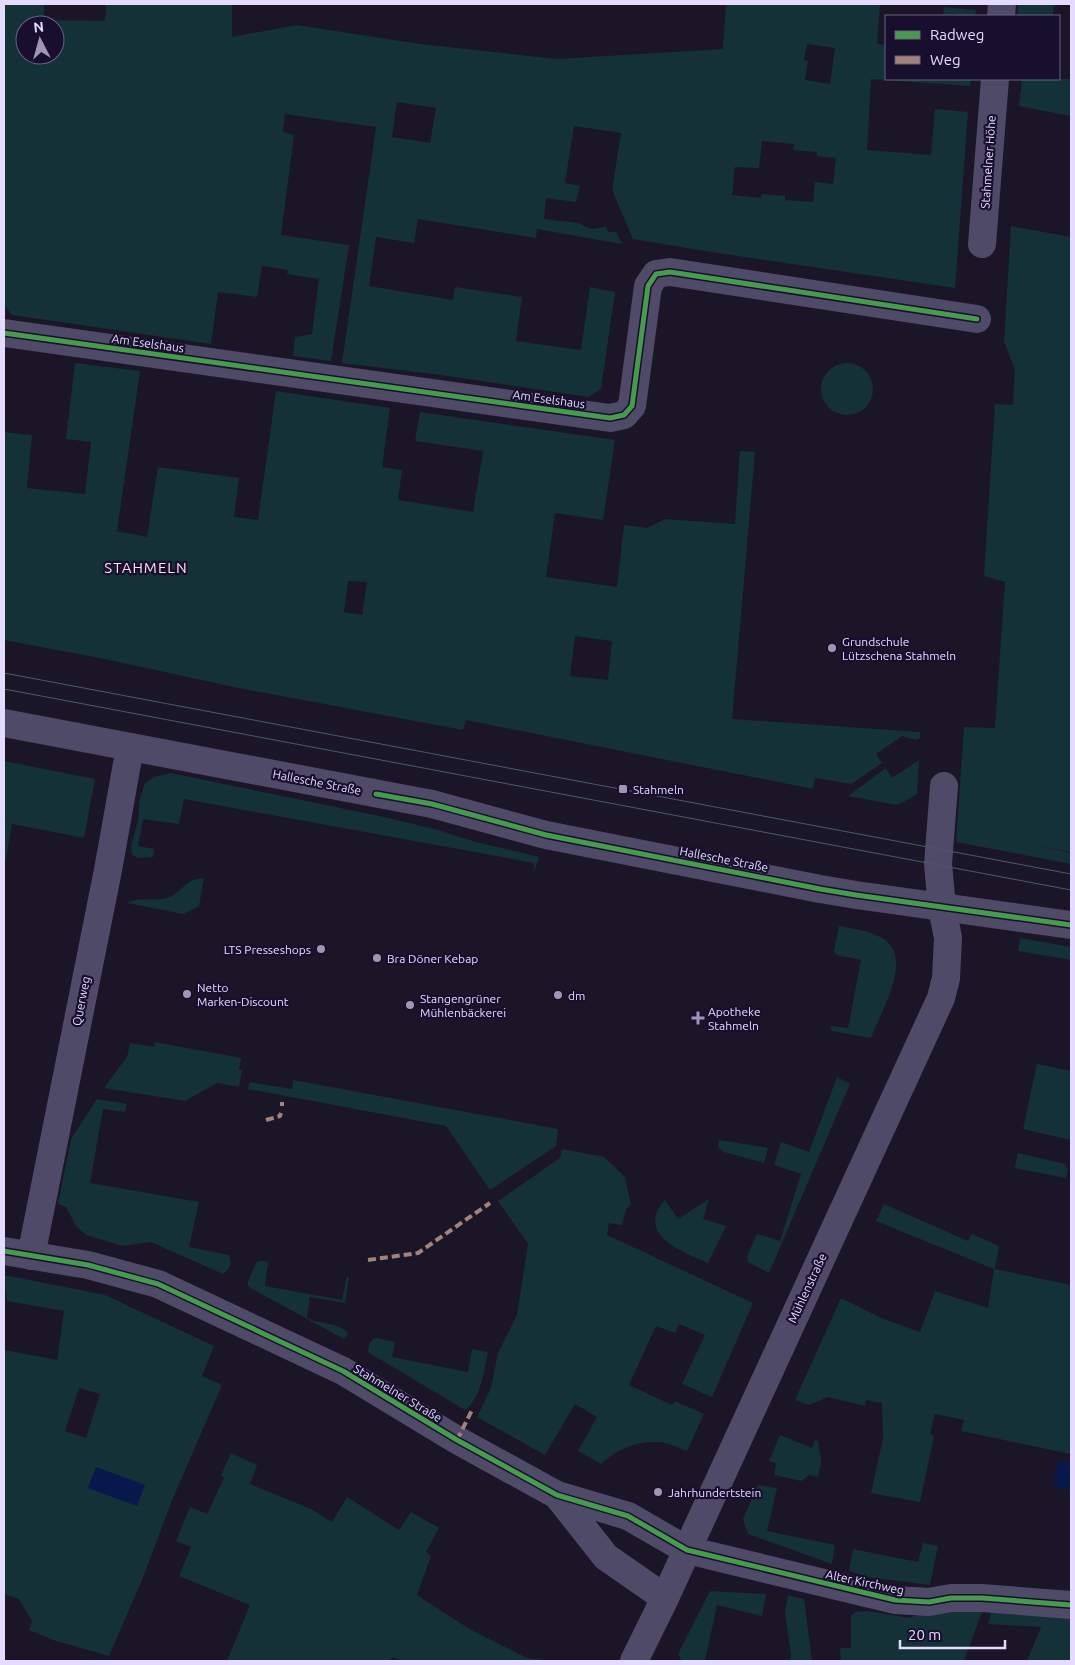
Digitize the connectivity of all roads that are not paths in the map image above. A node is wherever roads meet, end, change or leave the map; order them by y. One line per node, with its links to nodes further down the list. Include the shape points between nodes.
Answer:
1 (995, 80): 2 (street, Stahmelner Höhe)
2 (982, 244)
3 (976, 319): 4 (street, Am Eselshaus, via 670,272 656,274 648,286 632,406 624,416 610,418)
4 (4, 333)
5 (4, 723): 6 (street, Hallesche Straße)
6 (130, 747): 8 (street, Hallesche Straße, via 432,804 556,837 829,890); 11 (street, Querweg)
7 (944, 786): 8 (street, via 938,864)
8 (942, 907): 9 (street, Hallesche Straße); 13 (street, Mühlenstraße, via 948,938 946,978 941,998)
9 (1071, 925)
10 (4, 1251): 11 (street, Stahmelner Straße)
11 (31, 1256): 12 (street, Stahmelner Straße, via 88,1265 158,1284 343,1371 457,1440)
12 (557, 1495): 13 (street, Stahmelner Straße, via 628,1516); 14 (street, Stahmelner Straße, via 606,1557)
13 (687, 1550): 14 (street, Mühlenstraße); 15 (street, Alter Kirchweg, via 895,1600 929,1602 982,1598)
14 (666, 1598): 16 (street, Mühlenstraße)
15 (1071, 1605)
16 (634, 1661)

